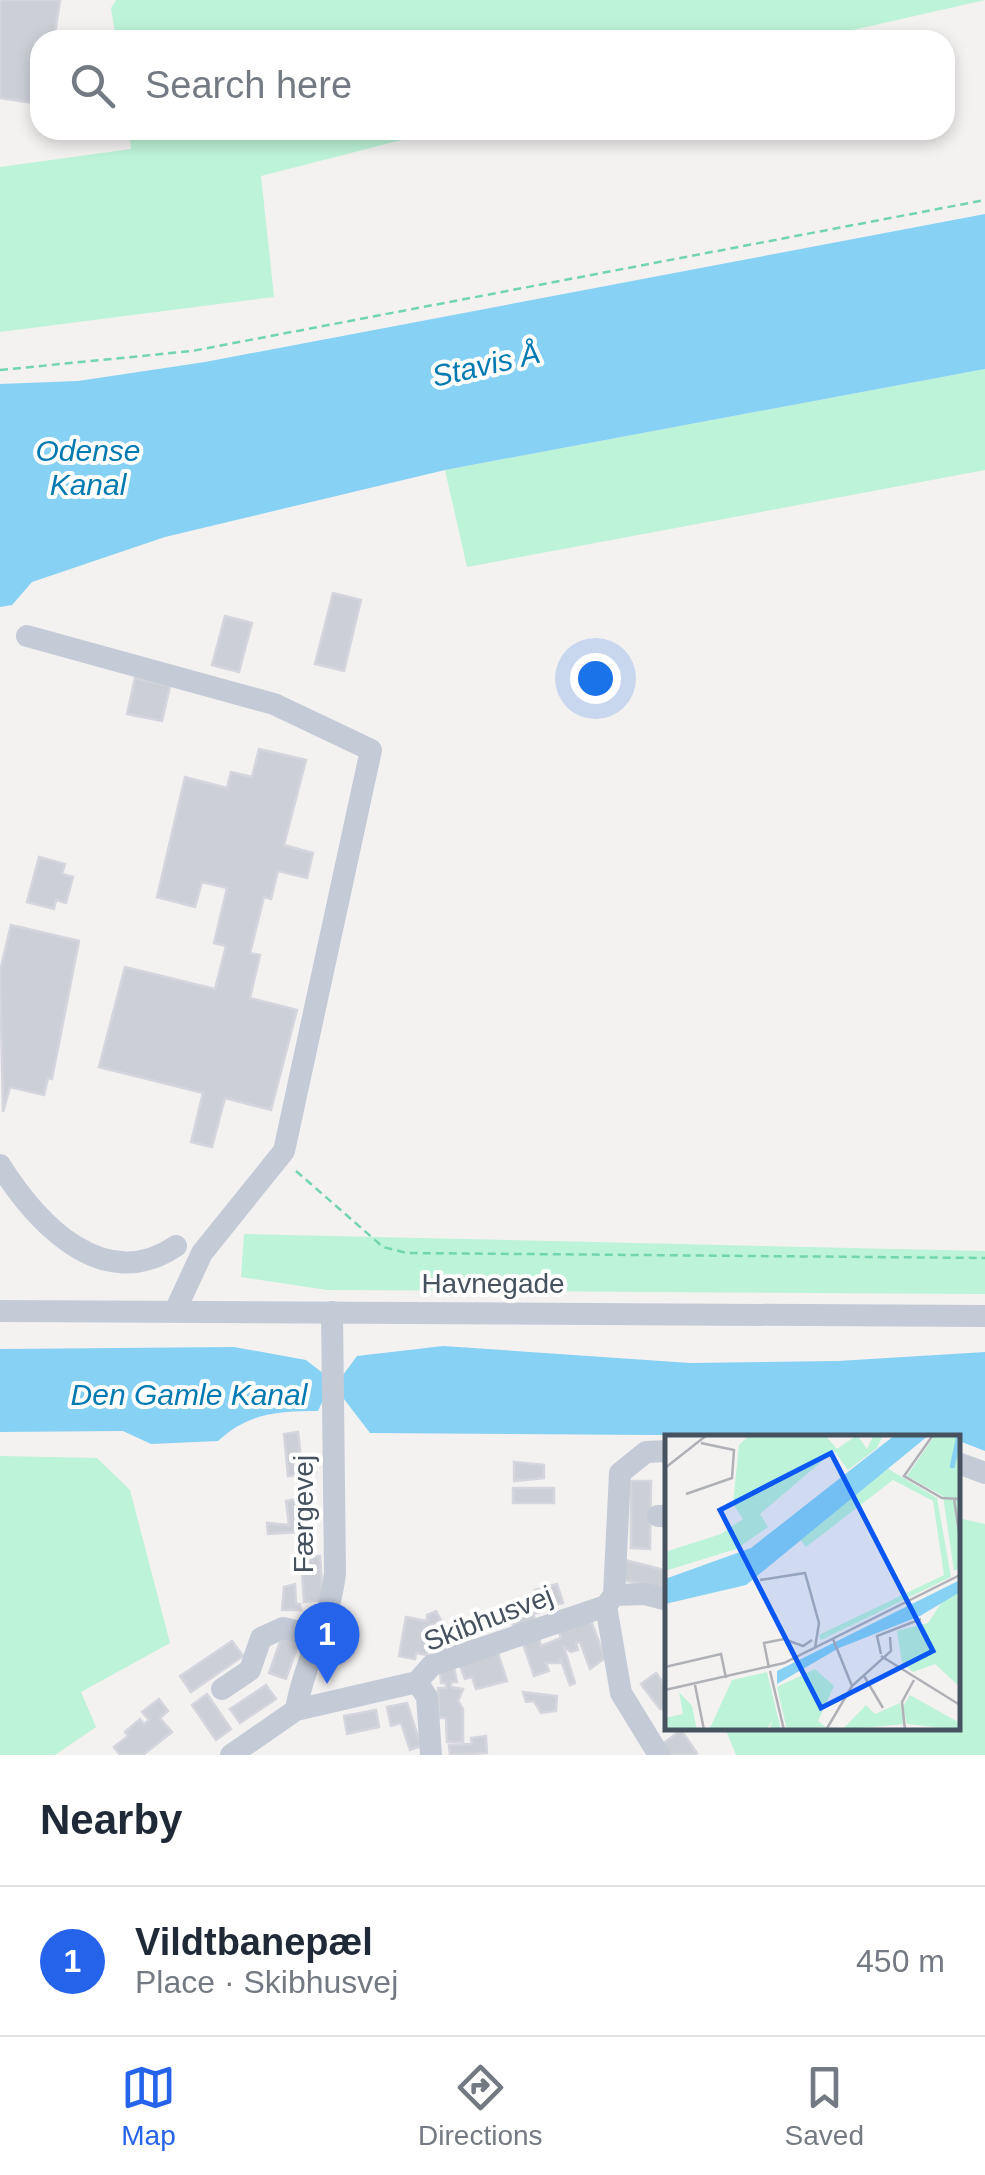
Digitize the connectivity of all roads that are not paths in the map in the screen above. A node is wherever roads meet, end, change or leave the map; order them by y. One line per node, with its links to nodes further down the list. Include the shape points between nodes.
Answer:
1 (27, 636): 5 (street, via 274,704 371,750 280,1156 202,1253)
2 (0, 1165): 3 (street, via 42,1223 96,1258 134,1262)
3 (176, 1246)
4 (0, 1311): 5 (street, Havnegade)
5 (176, 1311): 6 (street, Havnegade)
6 (332, 1312): 7 (street, Havnegade); 13 (street, Færgevej, via 335,1572 332,1606)
7 (985, 1316)
8 (665, 1451): 12 (street, via 646,1452 620,1473)
9 (960, 1464): 10 (street)
10 (985, 1472)
11 (665, 1599): 12 (street, Skibhusvej, via 645,1594)
12 (610, 1601): 14 (street, Skibhusvej, via 432,1665); 19 (street, via 621,1693)
13 (318, 1636): 15 (street, via 283,1628 262,1638 250,1670); 16 (street, Færgevej)
14 (417, 1682): 16 (street, Skibhusvej); 18 (street, via 426,1697)
15 (222, 1689)
16 (296, 1710): 17 (street, Skibhusvej)
17 (231, 1755)
18 (431, 1755)
19 (660, 1755)

